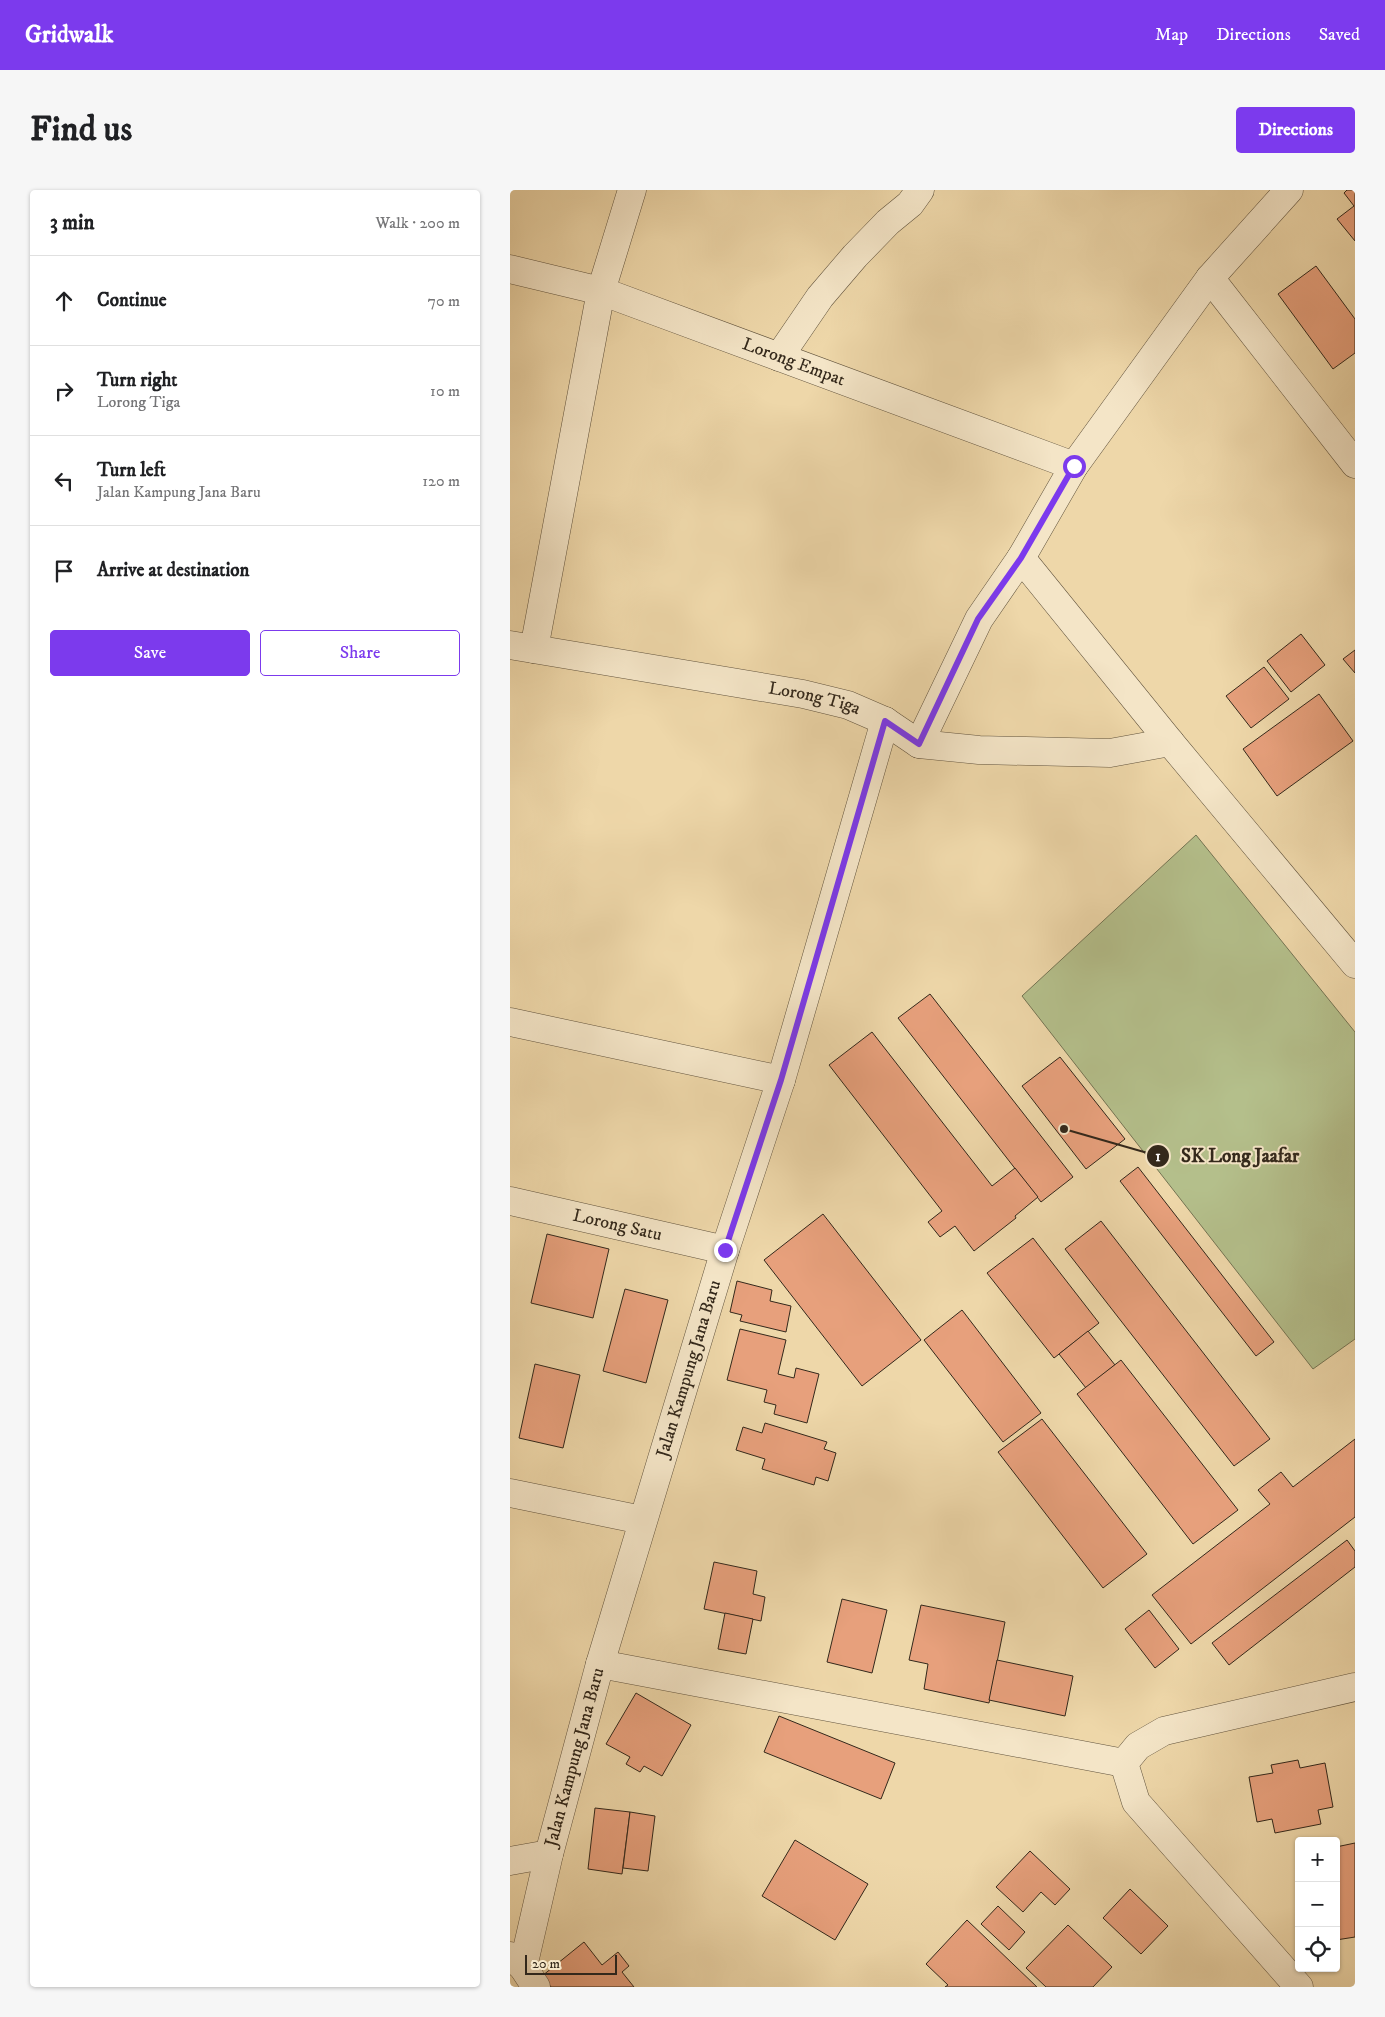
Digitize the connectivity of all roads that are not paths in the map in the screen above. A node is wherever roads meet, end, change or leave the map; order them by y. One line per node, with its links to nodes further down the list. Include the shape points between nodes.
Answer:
1 (632, 190): 6 (street)
2 (920, 190): 7 (street, via 820,297)
3 (1289, 190): 5 (street)
4 (510, 269): 6 (street, Lorong Empat)
5 (1210, 278): 8 (street); 9 (street)
6 (601, 291): 7 (street, Lorong Empat); 11 (street)
7 (779, 357): 9 (street, Lorong Empat)
8 (1355, 464)
9 (1074, 466): 10 (street)
10 (1021, 558): 13 (street); 14 (street, via 978,619)
11 (522, 647): 12 (street, Lorong Tiga, via 804,694 848,705)
12 (885, 721): 14 (street, Lorong Tiga); 17 (street, Jalan Kampung Jana Baru)
13 (1170, 742): 14 (street, Lorong Tiga, via 1110,753 979,750); 15 (street)
14 (919, 744)
15 (1355, 964)
16 (510, 1022): 17 (street)
17 (781, 1080): 19 (street, Jalan Kampung Jana Baru)
18 (510, 1201): 19 (street, Lorong Satu)
19 (725, 1250): 21 (street, Jalan Kampung Jana Baru)
20 (510, 1493): 21 (street)
21 (642, 1520): 22 (street, Jalan Kampung Jana Baru)
22 (600, 1664): 24 (street); 25 (street, Jalan Kampung Jana Baru)
23 (1355, 1687): 24 (street, via 1164,1731 1138,1746)
24 (1124, 1763): 28 (street, via 1136,1802)
25 (549, 1854): 26 (street); 27 (street, Jalan Kampung Jana Baru)
26 (510, 1861)
27 (523, 1970)
28 (1299, 1987)

